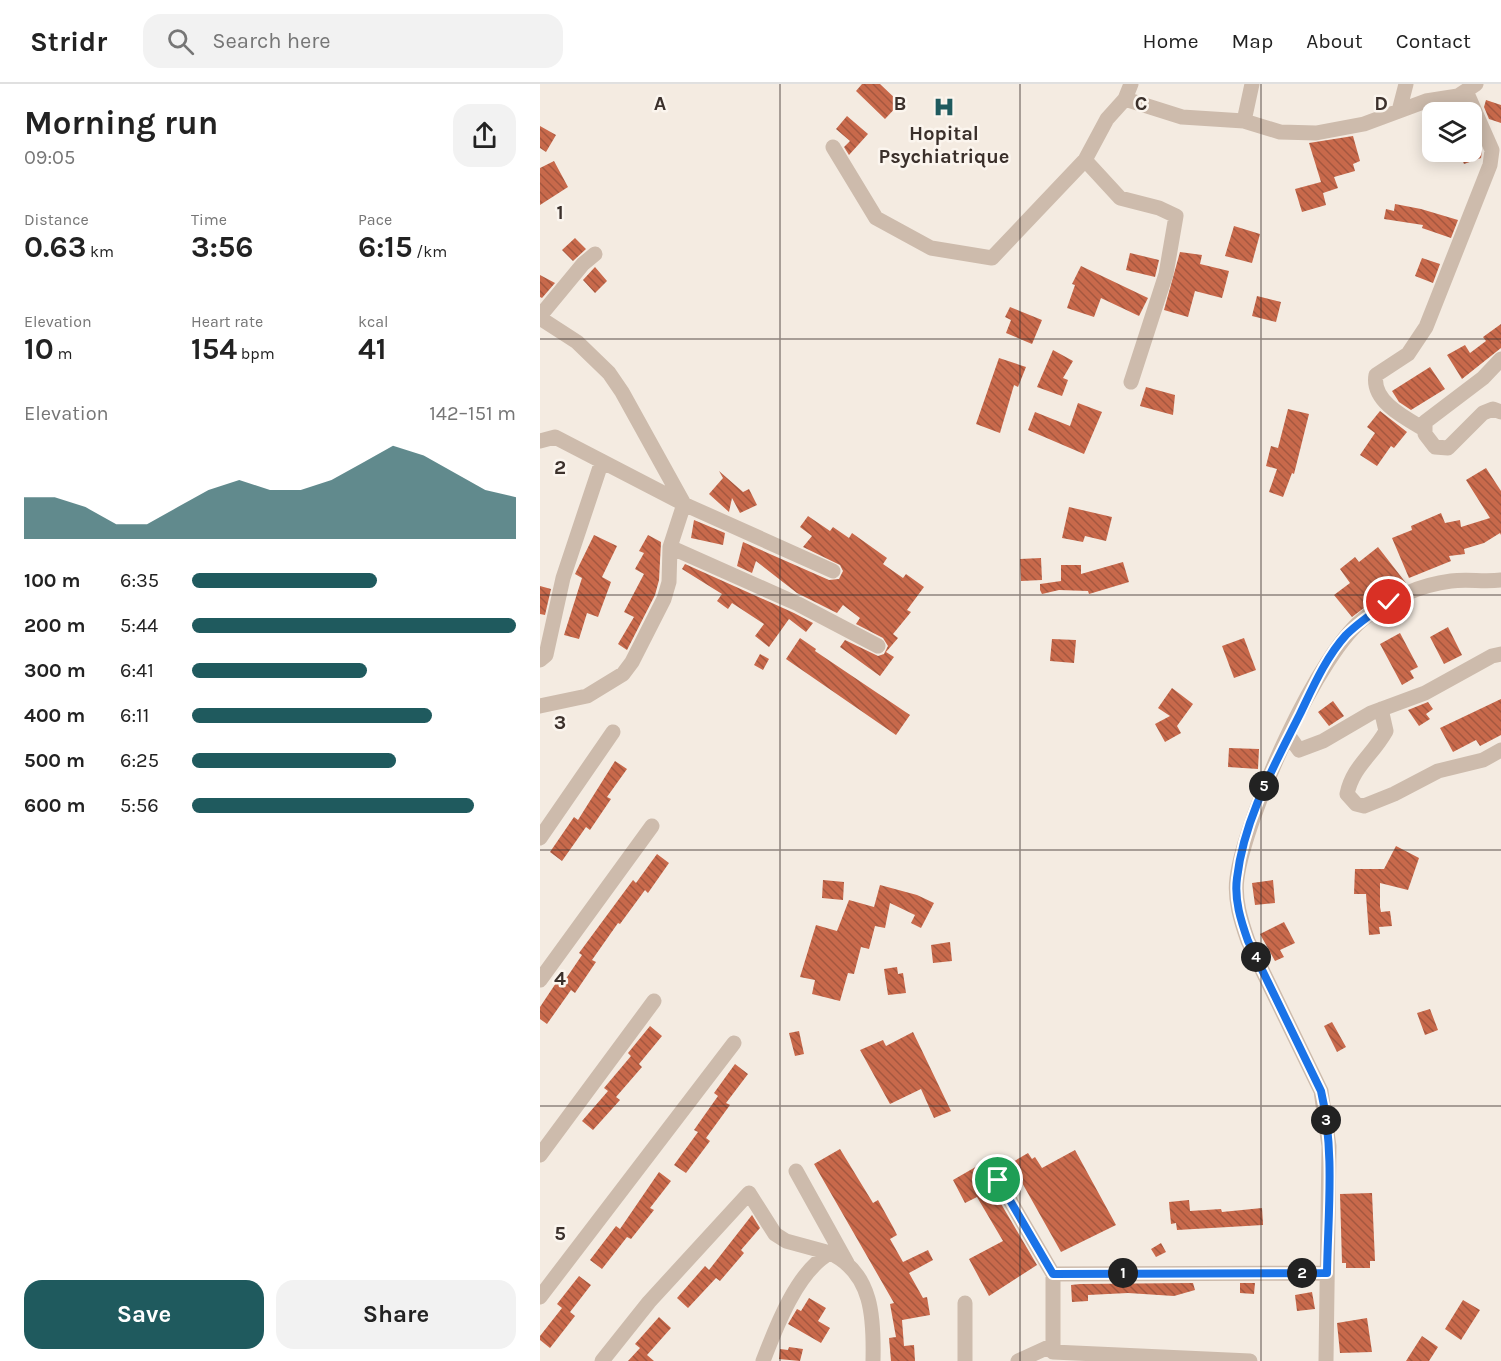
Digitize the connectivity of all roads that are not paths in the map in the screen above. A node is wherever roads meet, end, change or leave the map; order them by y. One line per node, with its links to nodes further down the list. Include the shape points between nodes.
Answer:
1 (1131, 84): 5 (street)
2 (1252, 84): 7 (street)
3 (1406, 84): 6 (street)
4 (1471, 88): 6 (street, via 1458,96 1426,101); 15 (street, via 1492,150 1490,165 1426,327 1408,354 1376,375 1375,382 1396,413)
5 (1125, 99): 7 (street, via 1182,117); 9 (street, via 1107,119)
6 (1399, 111): 7 (street, via 1364,124 1316,133 1280,132)
7 (1244, 121)
8 (833, 147): 9 (street, via 876,218 932,248 992,258)
9 (1085, 160): 13 (street, via 1120,198 1176,216 1166,274)
10 (596, 254): 11 (street, via 583,264)
11 (540, 317): 18 (street, via 577,342 609,373)
12 (1501, 359): 15 (street, via 1484,378 1436,412 1425,422)
13 (1131, 382)
14 (1501, 412): 15 (street, via 1493,409 1483,413 1448,448 1435,447)
15 (1424, 429)
16 (540, 441): 17 (street, via 555,437)
17 (602, 461): 18 (street); 24 (street, via 563,578 546,656)
18 (684, 504): 19 (street); 20 (street)
19 (670, 547): 22 (street, via 768,589); 25 (street, via 669,582 664,599 623,674 587,696)
20 (833, 571)
21 (1501, 580): 28 (street, via 1449,581 1415,589 1365,618 1344,637 1320,673)
22 (878, 646)
23 (1501, 654): 26 (street, via 1425,693)
24 (540, 660)
25 (540, 706)
26 (1381, 709): 28 (street, via 1299,750); 29 (street, via 1386,731 1351,777 1347,794 1356,804 1364,806 1438,771 1483,760)
27 (613, 732): 31 (street)
28 (1289, 736): 40 (street, via 1262,793 1244,843 1236,881 1239,914 1248,941 1321,1091 1326,1111)
29 (1501, 750)
30 (652, 826): 32 (street)
31 (540, 838)
32 (540, 980)
33 (654, 1001): 35 (street)
34 (734, 1043): 42 (street)
35 (540, 1155)
36 (796, 1171): 39 (street)
37 (998, 1180): 41 (street)
38 (830, 1253): 39 (street); 45 (street, via 786,1242 775,1234 749,1193 649,1302); 46 (street, via 820,1258 797,1288 775,1328)
39 (847, 1263): 47 (street, via 872,1306)
40 (1327, 1273): 41 (street); 51 (street)
41 (1053, 1274): 44 (street)
42 (540, 1297)
43 (965, 1303): 48 (street)
44 (1053, 1345): 49 (street); 50 (street, via 1053,1352)
45 (602, 1361)
46 (763, 1361)
47 (873, 1361)
48 (965, 1361)
49 (1018, 1361)
50 (1250, 1361)
51 (1326, 1361)

